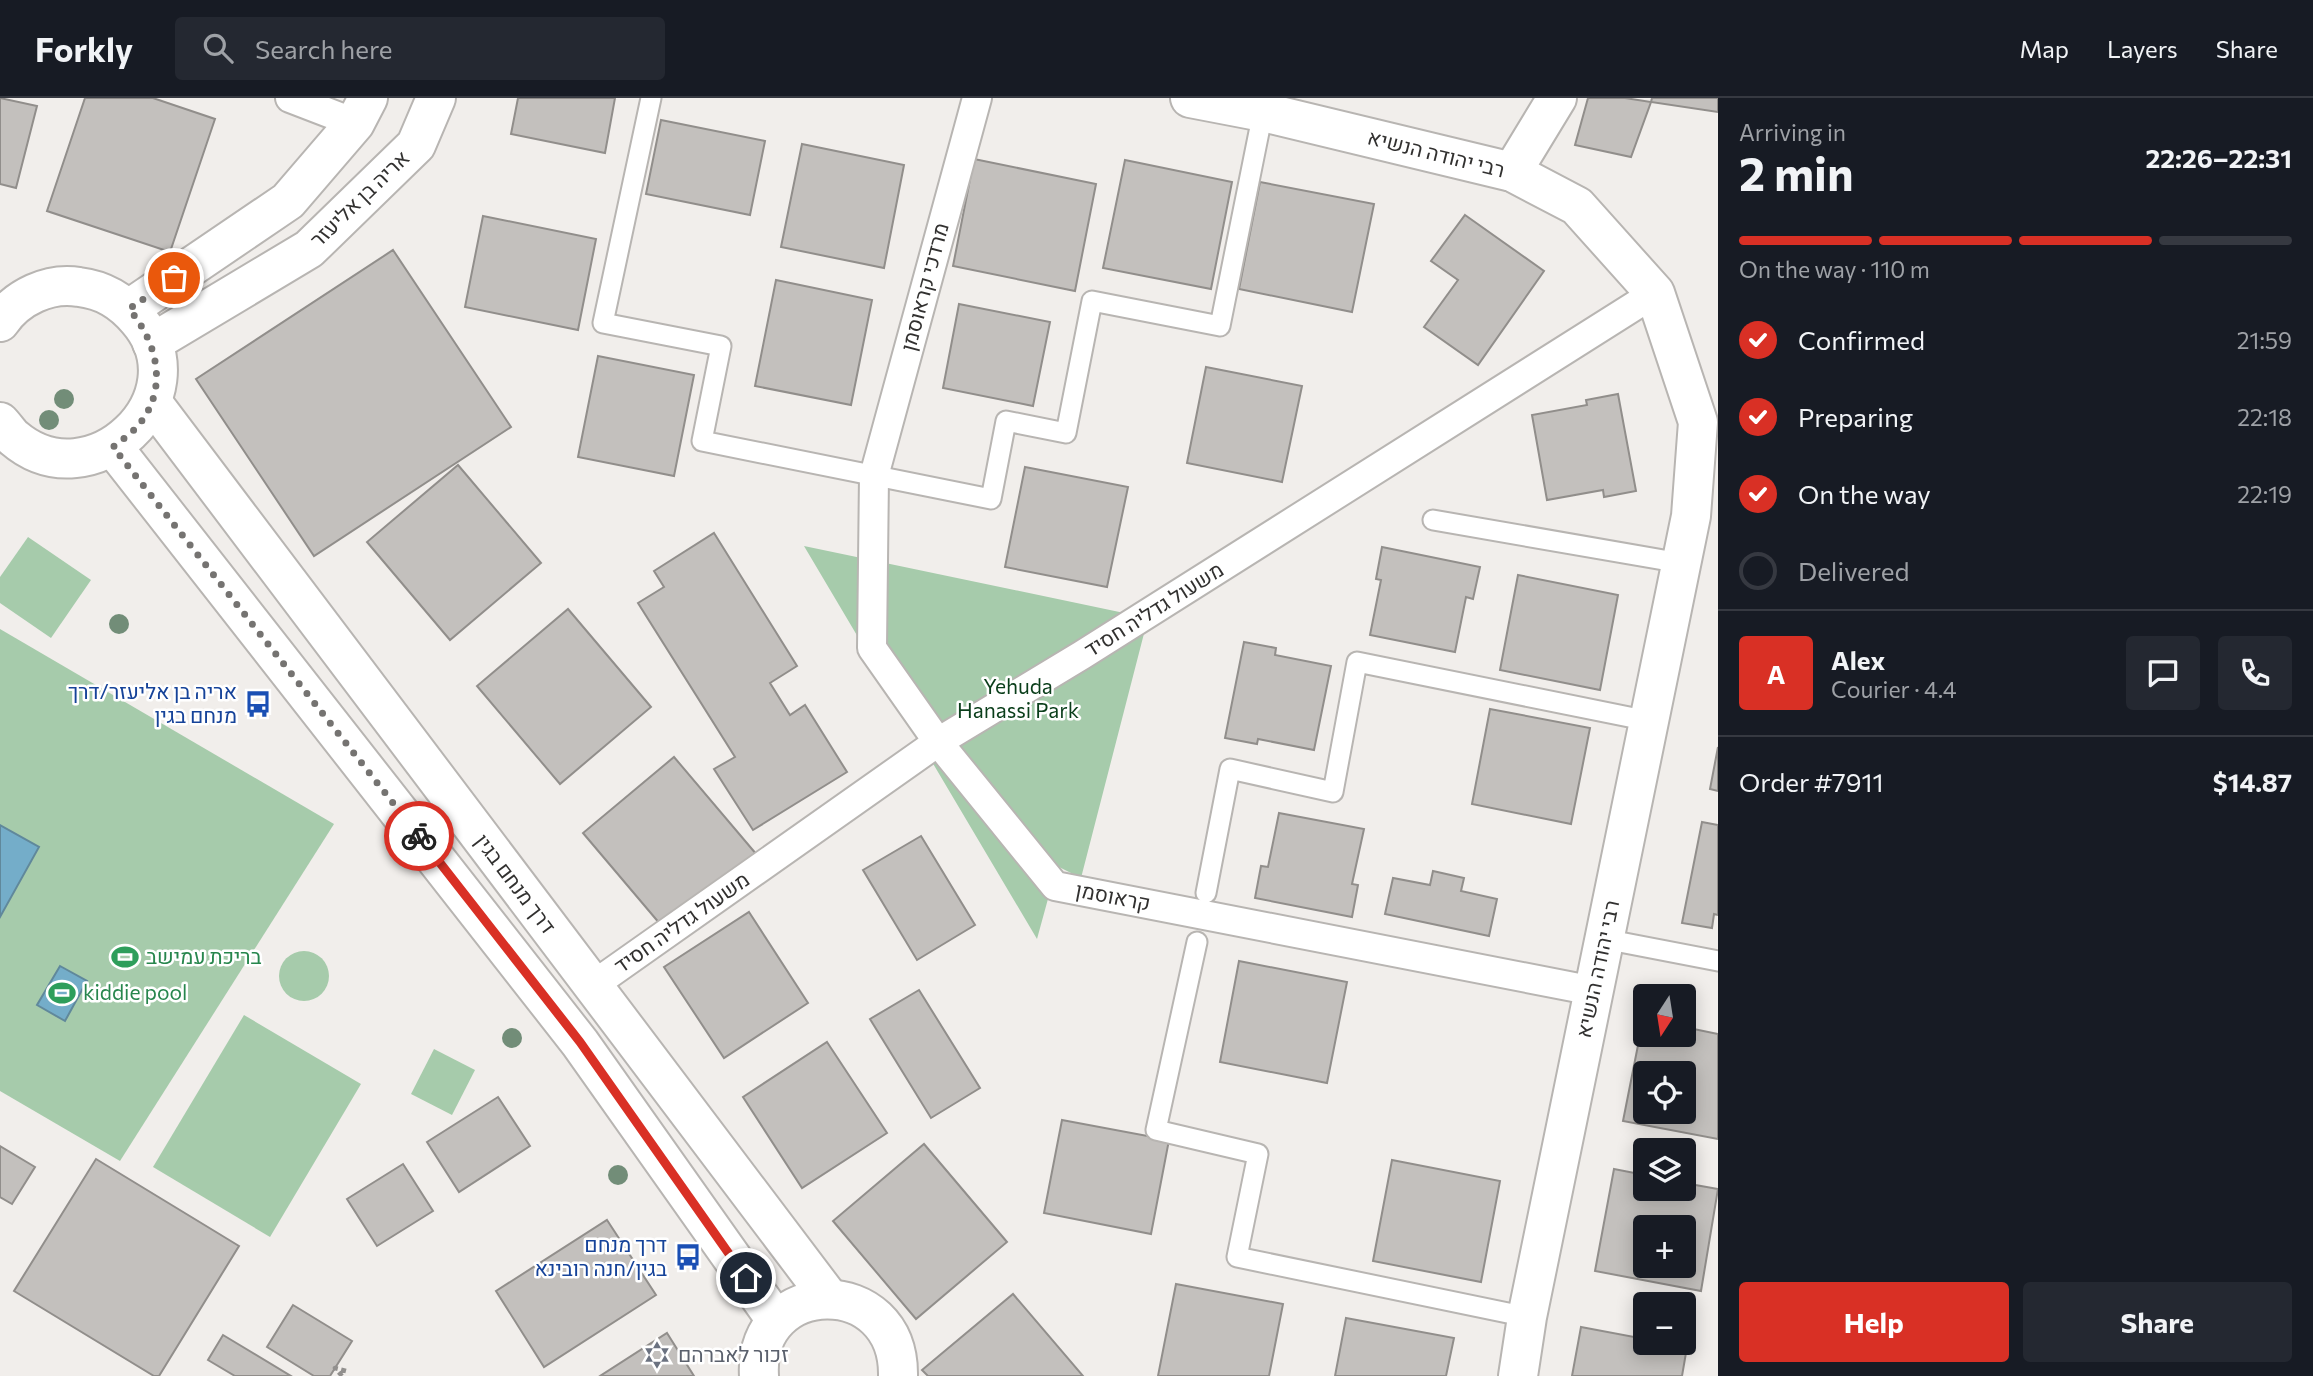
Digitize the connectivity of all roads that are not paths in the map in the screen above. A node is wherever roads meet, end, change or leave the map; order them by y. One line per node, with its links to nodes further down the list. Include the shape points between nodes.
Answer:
1 (290, 98): 7 (street)
2 (436, 98): 13 (street, אריה בן אליעזר, via 416,145 309,249)
3 (651, 98): 17 (lane, via 603,323 721,346 702,441)
4 (977, 98): 17 (street, מרדכי קראוסמן)
5 (1191, 98): 8 (street, רבי יהודה הנשיא)
6 (1557, 98): 9 (street)
7 (362, 110): 12 (street, via 288,201)
8 (1263, 113): 9 (street, רבי יהודה הנשיא); 17 (lane, via 1220,326 1092,300 1066,433 1006,421 990,499)
9 (1512, 172): 10 (street, רבי יהודה הנשיא, via 1577,206)
10 (1655, 293): 18 (street, רבי יהודה הנשיא, via 1698,422); 22 (street, משעול גדליה חסיד)
11 (7, 303): 12 (street, via 57,287 76,286 104,293)
12 (129, 309): 13 (street)
13 (152, 343): 14 (street, via 156,383)
14 (152, 402): 16 (street, via 136,428); 27 (street, דרך מנחם בגין)
15 (0, 422): 16 (street, via 37,452 63,458 89,456)
16 (113, 447): 31 (street, via 580,1042)
17 (874, 476): 22 (street, קראוסמן, via 872,648)
18 (1704, 519): 20 (street, רבי יהודה הנשיא)
19 (1433, 520): 20 (lane)
20 (1681, 563): 21 (street, רבי יהודה הנשיא)
21 (1649, 721): 23 (lane, via 1357,662 1333,792 1230,769); 24 (street, רבי יהודה הנשיא)
22 (938, 742): 27 (street, משעול גדליה חסיד); 28 (street, קראוסמן, via 1055,886)
23 (1206, 892)
24 (1604, 939): 26 (lane); 28 (street, רבי יהודה הנשיא)
25 (1197, 942): 30 (lane, via 1156,1130 1258,1154 1237,1256)
26 (1718, 961)
27 (592, 986): 29 (street, דרך מנחם בגין)
28 (1594, 991): 30 (street, רבי יהודה הנשיא)
29 (829, 1298): 31 (street, via 800,1304); 33 (street, via 850,1301 883,1324 893,1341)
30 (1527, 1318): 34 (street, רבי יהודה הנשיא)
31 (776, 1320): 32 (street, via 758,1359)
32 (759, 1376)
33 (898, 1376)
34 (1518, 1376)

